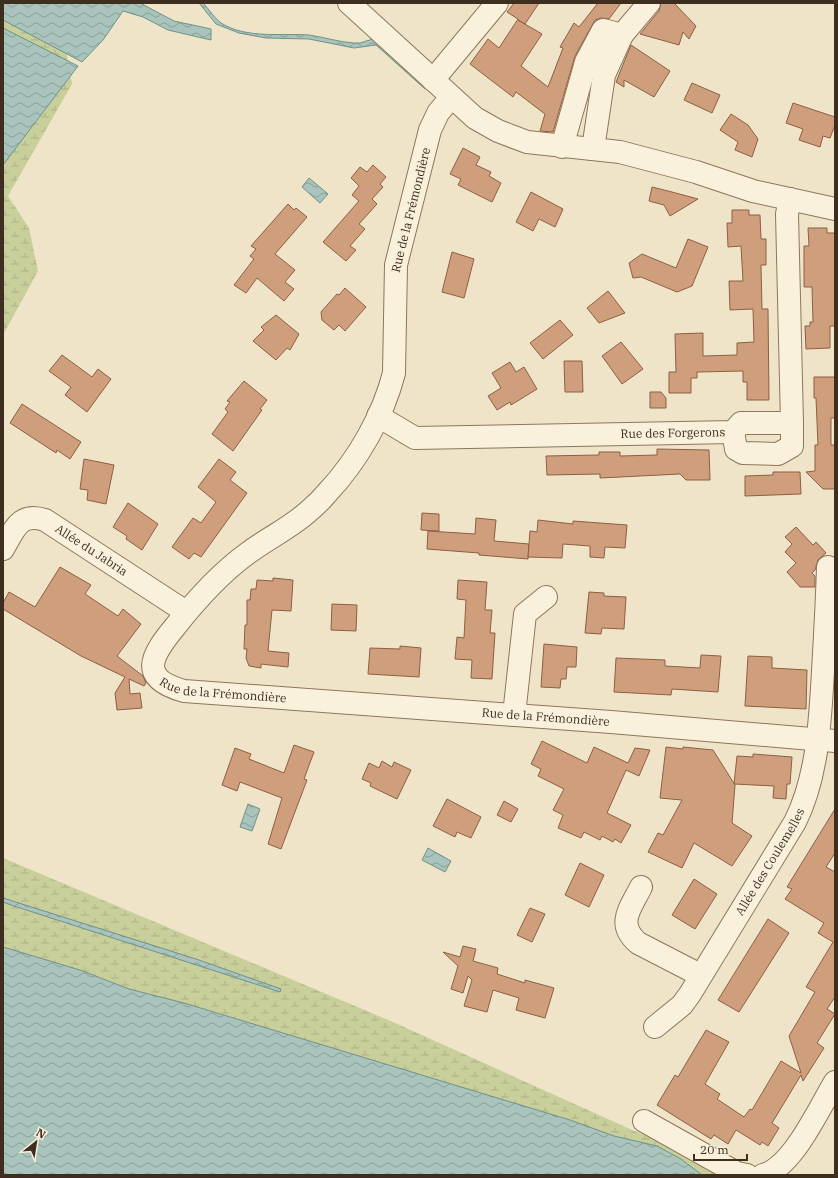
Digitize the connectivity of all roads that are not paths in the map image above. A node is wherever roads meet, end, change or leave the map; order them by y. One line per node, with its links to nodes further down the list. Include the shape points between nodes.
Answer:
1 (348, 3): 5 (street)
2 (497, 3): 5 (street)
3 (649, 3): 4 (street)
4 (622, 35): 7 (street, via 603,30 586,62); 8 (street, via 604,75)
5 (432, 80): 6 (street)
6 (445, 103): 7 (street, via 498,131 527,142); 11 (street, Rue de la Frémondière, via 430,130 396,265 394,372)
7 (562, 147): 8 (street)
8 (593, 149): 9 (street, via 655,160 753,191)
9 (790, 199): 10 (street); 12 (street, via 787,214)
10 (835, 209)
11 (378, 416): 13 (street, Rue des Forgerons, via 415,438); 17 (street, Rue de la Frémondière, via 345,470 310,511 247,554 204,591)
12 (792, 423): 13 (street, Rue des Forgerons, via 741,423); 13 (street, via 792,446 778,454 743,453 736,449)
13 (733, 432)
14 (3, 549): 17 (street, Allée du Jabria, via 19,524 26,518 45,520)
15 (828, 567): 19 (street, Allée des Coulemelles, via 821,712)
16 (546, 597): 18 (street, via 525,614)
17 (186, 612): 18 (street, Rue de la Frémondière, via 160,645 153,660 154,672 160,681 172,688 184,691)
18 (514, 715): 19 (street, Rue de la Frémondière)
19 (826, 740): 21 (street, Allée des Coulemelles, via 804,804 795,822)
20 (641, 888): 21 (street, via 627,917 626,927 630,936 638,943)
21 (700, 975): 22 (street, Allée des Coulemelles, via 682,1006)
22 (655, 1027)
23 (835, 1082): 26 (street, via 788,1160)
24 (644, 1121): 25 (street, via 737,1173)
25 (747, 1175)
26 (763, 1175)

